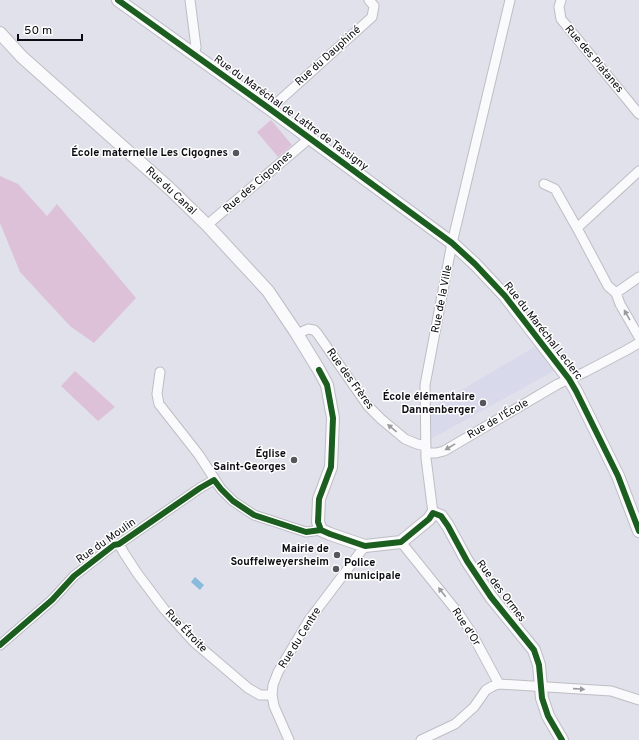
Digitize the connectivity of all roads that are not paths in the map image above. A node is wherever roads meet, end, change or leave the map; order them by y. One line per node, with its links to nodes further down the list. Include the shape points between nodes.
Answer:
1 (118, 0): 7 (street, Rue du Maréchal de Lattre de Tassigny)
2 (190, 0): 7 (street, via 196,47)
3 (368, 0): 8 (street, Rue du Dauphiné, via 374,6 372,17)
4 (510, 0): 15 (street, Rue de la Ville)
5 (561, 0): 9 (street, Rue des Platanes, via 561,19)
6 (0, 33): 13 (street, Rue du Canal, via 22,57)
7 (194, 54): 8 (street, Rue du Maréchal de Lattre de Tassigny)
8 (270, 109): 10 (street, Rue du Maréchal de Lattre de Tassigny)
9 (639, 114)
10 (308, 136): 13 (street, Rue des Cigognes); 15 (street, Rue du Maréchal de Lattre de Tassigny)
11 (639, 171): 14 (street)
12 (544, 184): 14 (street, via 555,189)
13 (207, 225): 18 (street, Rue du Canal, via 268,291)
14 (577, 228): 17 (street, via 608,286)
15 (452, 243): 22 (street, Rue du Maréchal Leclerc, via 505,296); 23 (street, Rue de la Ville, via 425,385)
16 (639, 277): 17 (street)
17 (616, 293): 19 (street, one-way to 17)
18 (297, 334): 23 (street, Rue des Frères, one-way to 18, via 405,439 368,406 314,330 308,329); 26 (street, Rue du Canal, via 327,385 333,418 331,467 319,499 318,522)
19 (639, 337)
20 (639, 343): 22 (street, Rue de l'École)
21 (160, 372): 24 (street, via 160,404 200,455)
22 (569, 379): 23 (street, Rue de l'École, one-way to 23, via 444,451 436,454); 27 (street, Rue du Maréchal Leclerc, via 618,476)
23 (426, 450): 25 (street, Rue de la Ville)
24 (214, 480): 26 (street, via 233,501 254,515 306,532); 29 (street, Rue du Moulin)
25 (433, 514): 28 (street); 33 (street, Rue des Ormes, via 441,516 491,596 534,650 539,665)
26 (321, 530): 30 (street)
27 (639, 531)
28 (401, 542): 30 (street); 32 (street, Rue d'Or, one-way to 28, via 459,614)
29 (119, 544): 31 (street, Rue du Moulin, via 114,545 74,576 52,600); 34 (street, Rue Étroite, via 164,609 194,642 248,688 260,695)
30 (365, 546): 34 (street, Rue du Centre, via 309,620 278,672)
31 (0, 645)
32 (499, 684): 33 (street); 37 (street, via 486,690 474,707 455,724)
33 (540, 686): 35 (street, one-way to 35, via 611,691); 38 (street, Rue des Ormes, via 548,716)
34 (272, 695): 36 (street, via 274,706)
35 (639, 700)
36 (289, 740)
37 (421, 740)
38 (562, 740)

